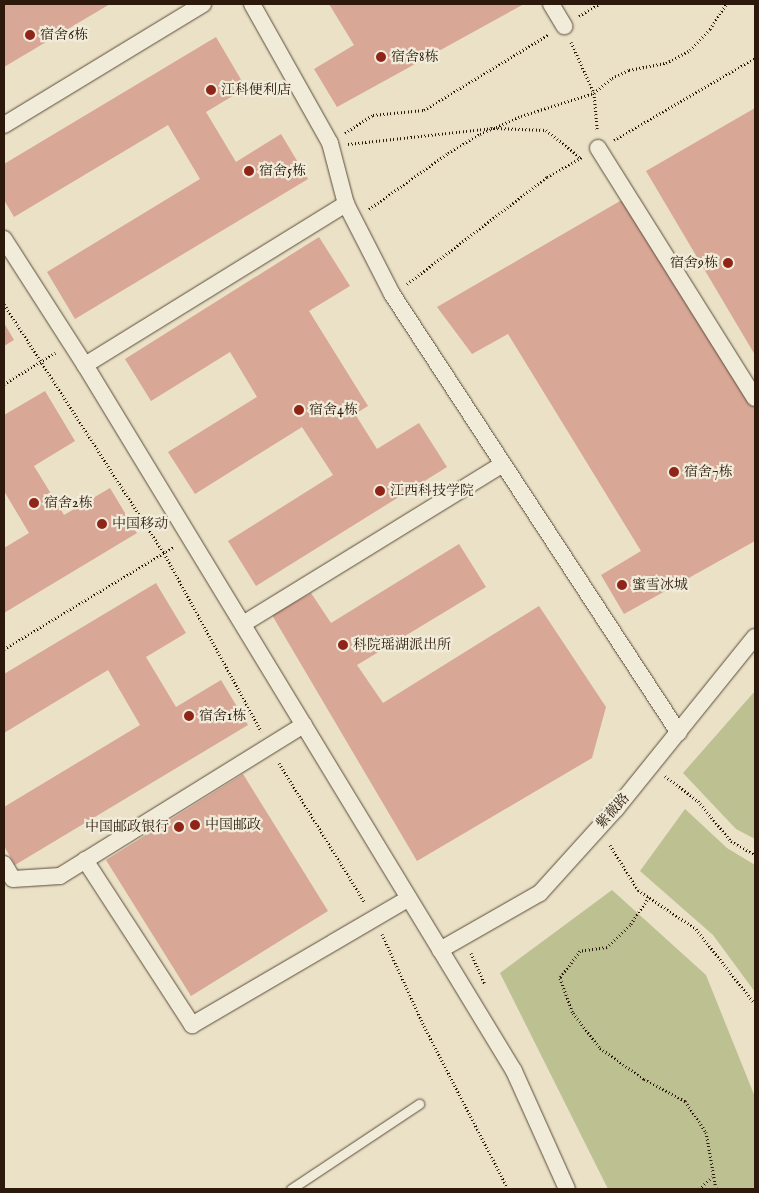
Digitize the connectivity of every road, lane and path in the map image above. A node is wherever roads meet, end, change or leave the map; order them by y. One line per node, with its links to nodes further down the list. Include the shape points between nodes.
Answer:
1 (203, 4): 9 (street)
2 (252, 4): 11 (street)
3 (550, 4): 6 (street)
4 (599, 4): 6 (path)
5 (726, 4): 8 (path, via 710,29 690,50 666,63 630,70 612,78)
6 (564, 26): 8 (path); 11 (path, via 424,110 373,115)
7 (755, 58): 12 (path)
8 (594, 93): 10 (path); 12 (path)
9 (4, 125)
10 (494, 128): 11 (path, via 350,144); 13 (path, via 546,130); 15 (path, via 448,153)
11 (330, 143): 14 (street)
12 (598, 148): 13 (path); 21 (street)
13 (581, 158): 17 (path, via 547,177)
14 (346, 204): 15 (street); 19 (street)
15 (356, 217): 17 (street)
16 (4, 239): 18 (street)
17 (392, 294): 22 (street)
18 (71, 343): 19 (street); 20 (path)
19 (85, 365): 23 (street)
20 (4, 384)
21 (755, 398)
22 (503, 464): 24 (street); 28 (street)
23 (190, 537): 24 (street); 26 (path)
24 (243, 624): 27 (street)
25 (755, 637): 28 (street, 紫薇路)
26 (4, 649)
27 (304, 725): 32 (street); 35 (street)
28 (679, 734): 29 (street, 紫薇路)
29 (652, 766): 30 (street, 紫薇路); 31 (path, via 698,800 731,841)
30 (599, 827): 34 (path, via 638,890); 36 (street, 紫薇路, via 540,893)
31 (755, 855)
32 (85, 860): 33 (street, via 60,876 13,879); 35 (street, via 192,1025)
33 (4, 864)
34 (649, 897): 37 (path, via 696,929); 39 (path, via 630,925 607,947 580,951 560,978 573,1013 600,1048 644,1079 686,1101 706,1132)
35 (409, 898): 36 (street)
36 (440, 950): 41 (street, via 514,1071)
37 (755, 1004)
38 (419, 1104): 40 (lane)
39 (712, 1177): 42 (path); 43 (path)
40 (291, 1189)
41 (567, 1189)
42 (699, 1189)
43 (716, 1189)

